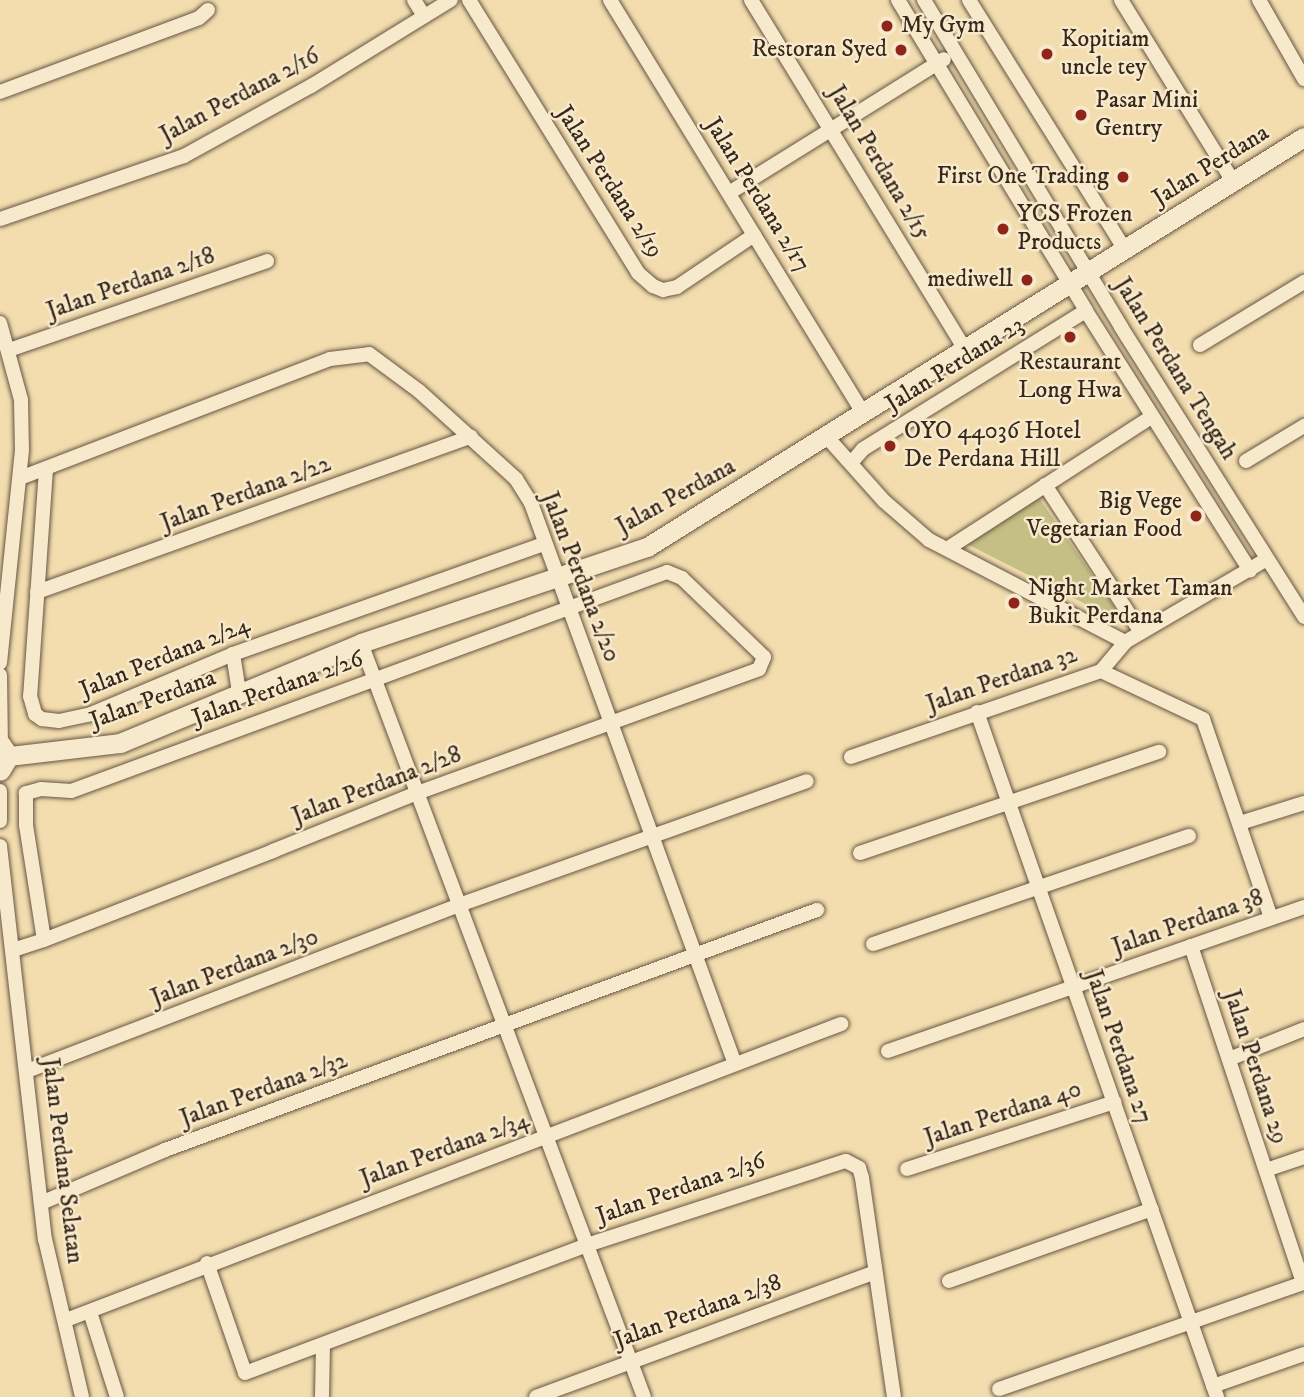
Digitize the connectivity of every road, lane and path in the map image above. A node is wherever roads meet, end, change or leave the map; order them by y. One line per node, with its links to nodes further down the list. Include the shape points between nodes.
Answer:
1 (414, 0): 12 (street)
2 (451, 0): 12 (street, Jalan Perdana 2/16)
3 (469, 0): 22 (street, Jalan Perdana 2/19, via 638,273 653,286 677,287)
4 (610, 0): 20 (street, Jalan Perdana 2/17)
5 (751, 0): 17 (street, Jalan Perdana 2/15)
6 (898, 0): 14 (street)
7 (924, 0): 13 (street, Jalan Perdana Tengah)
8 (969, 0): 23 (street)
9 (1121, 0): 19 (street)
10 (1259, 0): 15 (street)
11 (208, 10): 16 (street, via 199,18)
12 (424, 16): 21 (street, Jalan Perdana 2/16, via 312,86 184,156)
13 (953, 52): 14 (street); 25 (street, Jalan Perdana Tengah)
14 (937, 63): 17 (street); 27 (street)
15 (1304, 79)
16 (0, 92)
17 (832, 128): 20 (street); 32 (street, Jalan Perdana 2/15)
18 (1304, 137): 19 (street, Jalan Perdana)
19 (1233, 181): 23 (street, Jalan Perdana)
20 (729, 193): 22 (street, Jalan Perdana 2/17)
21 (0, 219)
22 (754, 235): 33 (street, Jalan Perdana 2/17)
23 (1124, 248): 25 (street, Jalan Perdana)
24 (267, 261): 31 (street, Jalan Perdana 2/18)
25 (1087, 272): 27 (street, Jalan Perdana); 45 (street, Jalan Perdana Tengah)
26 (1304, 282): 30 (street)
27 (1070, 284): 28 (street); 32 (street, Jalan Perdana)
28 (1086, 311): 34 (street); 39 (street, Jalan Perdana 23, via 863,449)
29 (0, 323): 31 (street)
30 (1199, 345)
31 (9, 350): 41 (street, via 21,400)
32 (966, 351): 33 (street, Jalan Perdana)
33 (864, 414): 36 (street, Jalan Perdana)
34 (1152, 417): 42 (street); 46 (street)
35 (1304, 426): 38 (street)
36 (826, 436): 39 (street); 47 (street, Jalan Perdana, via 647,547)
37 (471, 437): 40 (street, Jalan Perdana 2/20, via 390,367 369,354 351,355 330,359); 43 (street, Jalan Perdana 2/20, via 516,479 531,503); 48 (street, Jalan Perdana 2/22)
38 (1246, 461)
39 (851, 463): 44 (street, via 908,524)
40 (46, 469): 41 (street, Jalan Perdana 2/20); 48 (street, Jalan Perdana 2/24)
41 (20, 478): 49 (street)
42 (1045, 485): 44 (street); 52 (street)
43 (543, 544): 47 (street, Jalan Perdana 2/20); 55 (street, Jalan Perdana 2/24)
44 (947, 550): 53 (street)
45 (1267, 559): 46 (street); 51 (street, Jalan Perdana Tengah)
46 (1250, 570): 52 (street)
47 (556, 578): 50 (street, Jalan Perdana 2/20); 54 (street, Jalan Perdana)
48 (37, 592): 55 (street, Jalan Perdana 2/24, via 30,696 35,714 42,719 59,721 91,714)
49 (4, 594): 56 (street)
50 (566, 609): 57 (street, Jalan Perdana 2/26, via 659,573 674,572 762,652 764,664); 60 (street, Jalan Perdana 2/26); 63 (street, Jalan Perdana 2/20)
51 (1304, 617)
52 (1141, 632): 53 (street)
53 (1125, 642): 58 (street)
54 (361, 643): 60 (street); 61 (street, Jalan Perdana)
55 (233, 654): 61 (street)
56 (0, 663)
57 (759, 669): 63 (street, Jalan Perdana 2/28)
58 (1101, 671): 62 (street, Jalan Perdana 32); 73 (street, Jalan Perdana 32, via 1203,719)
59 (0, 675): 65 (street)
60 (374, 678): 69 (street); 83 (street, Jalan Perdana 2/26, via 71,791 26,793 26,825)
61 (239, 693): 65 (street, Jalan Perdana, via 120,743)
62 (977, 712): 66 (street, Jalan Perdana 32); 70 (street, Jalan Perdana 27)
63 (609, 722): 69 (street, Jalan Perdana 2/28); 75 (street, Jalan Perdana 2/20)
64 (1159, 752): 70 (street)
65 (2, 753)
66 (851, 757)
67 (807, 781): 75 (street, Jalan Perdana 2/30)
68 (0, 792): 72 (street)
69 (417, 793): 79 (street); 83 (street, Jalan Perdana 2/28)
70 (1008, 802): 77 (street); 78 (street, Jalan Perdana 27)
71 (1304, 803): 73 (street)
72 (0, 821)
73 (1240, 823): 82 (street, Jalan Perdana 32)
74 (1189, 836): 78 (street)
75 (651, 839): 79 (street, Jalan Perdana 2/30); 87 (street, Jalan Perdana 2/20)
76 (0, 846): 86 (street, Jalan Perdana Selatan)
77 (860, 853)
78 (1038, 887): 84 (street); 88 (street, Jalan Perdana 27)
79 (466, 903): 90 (street); 95 (street, Jalan Perdana 2/30)
80 (1304, 907): 82 (street, Jalan Perdana 38)
81 (817, 910): 87 (street)
82 (1271, 918): 85 (street, Jalan Perdana 38)
83 (44, 940): 86 (street, Jalan Perdana 2/28)
84 (873, 944)
85 (1191, 946): 88 (street, Jalan Perdana 38); 93 (street, Jalan Perdana 29)
86 (13, 950): 95 (street, Jalan Perdana Selatan)
87 (693, 955): 90 (street, Jalan Perdana 2/32); 94 (street, Jalan Perdana 2/20)
88 (1073, 986): 92 (street, Jalan Perdana 38); 96 (street, Jalan Perdana 27)
89 (841, 1024): 94 (street, Jalan Perdana 2/34)
90 (505, 1027): 97 (street); 101 (street, Jalan Perdana 2/32, via 164,1150)
91 (1304, 1030): 93 (street)
92 (888, 1051)
93 (1229, 1059): 100 (street, Jalan Perdana 29)
94 (734, 1064): 97 (street, Jalan Perdana 2/34)
95 (27, 1072): 101 (street, Jalan Perdana Selatan)
96 (1114, 1102): 99 (street, Jalan Perdana 40); 102 (street, Jalan Perdana 27)
97 (547, 1138): 103 (street); 104 (street, Jalan Perdana 2/34)
98 (1304, 1157): 100 (street)
99 (907, 1169)
100 (1266, 1170): 107 (street, Jalan Perdana 29)
101 (41, 1203): 109 (street, Jalan Perdana Selatan, via 50,1265)
102 (1152, 1209): 106 (street); 110 (street, Jalan Perdana 27)
103 (587, 1245): 105 (street, Jalan Perdana 2/36, via 846,1161 859,1168 862,1178); 111 (street, Jalan Perdana 2/36); 113 (street)
104 (207, 1262): 108 (street, Jalan Perdana 2/34); 111 (street, Jalan Perdana 2/36, via 245,1373)
105 (875, 1272): 113 (street, Jalan Perdana 2/38); 116 (street, Jalan Perdana 2/36)
106 (949, 1281)
107 (1304, 1283): 110 (street)
108 (90, 1312): 109 (street, Jalan Perdana 2/34); 118 (street)
109 (66, 1320): 117 (street, Jalan Perdana Selatan)
110 (1191, 1322): 114 (street); 115 (street, Jalan Perdana 27)
111 (323, 1346): 119 (street)
112 (1304, 1354): 115 (street)
113 (630, 1360): 120 (street, Jalan Perdana 2/38); 121 (street)
114 (999, 1388)
115 (1215, 1391)
116 (890, 1396)
117 (82, 1397)
118 (117, 1397)
119 (322, 1397)
120 (536, 1397)
121 (644, 1397)

